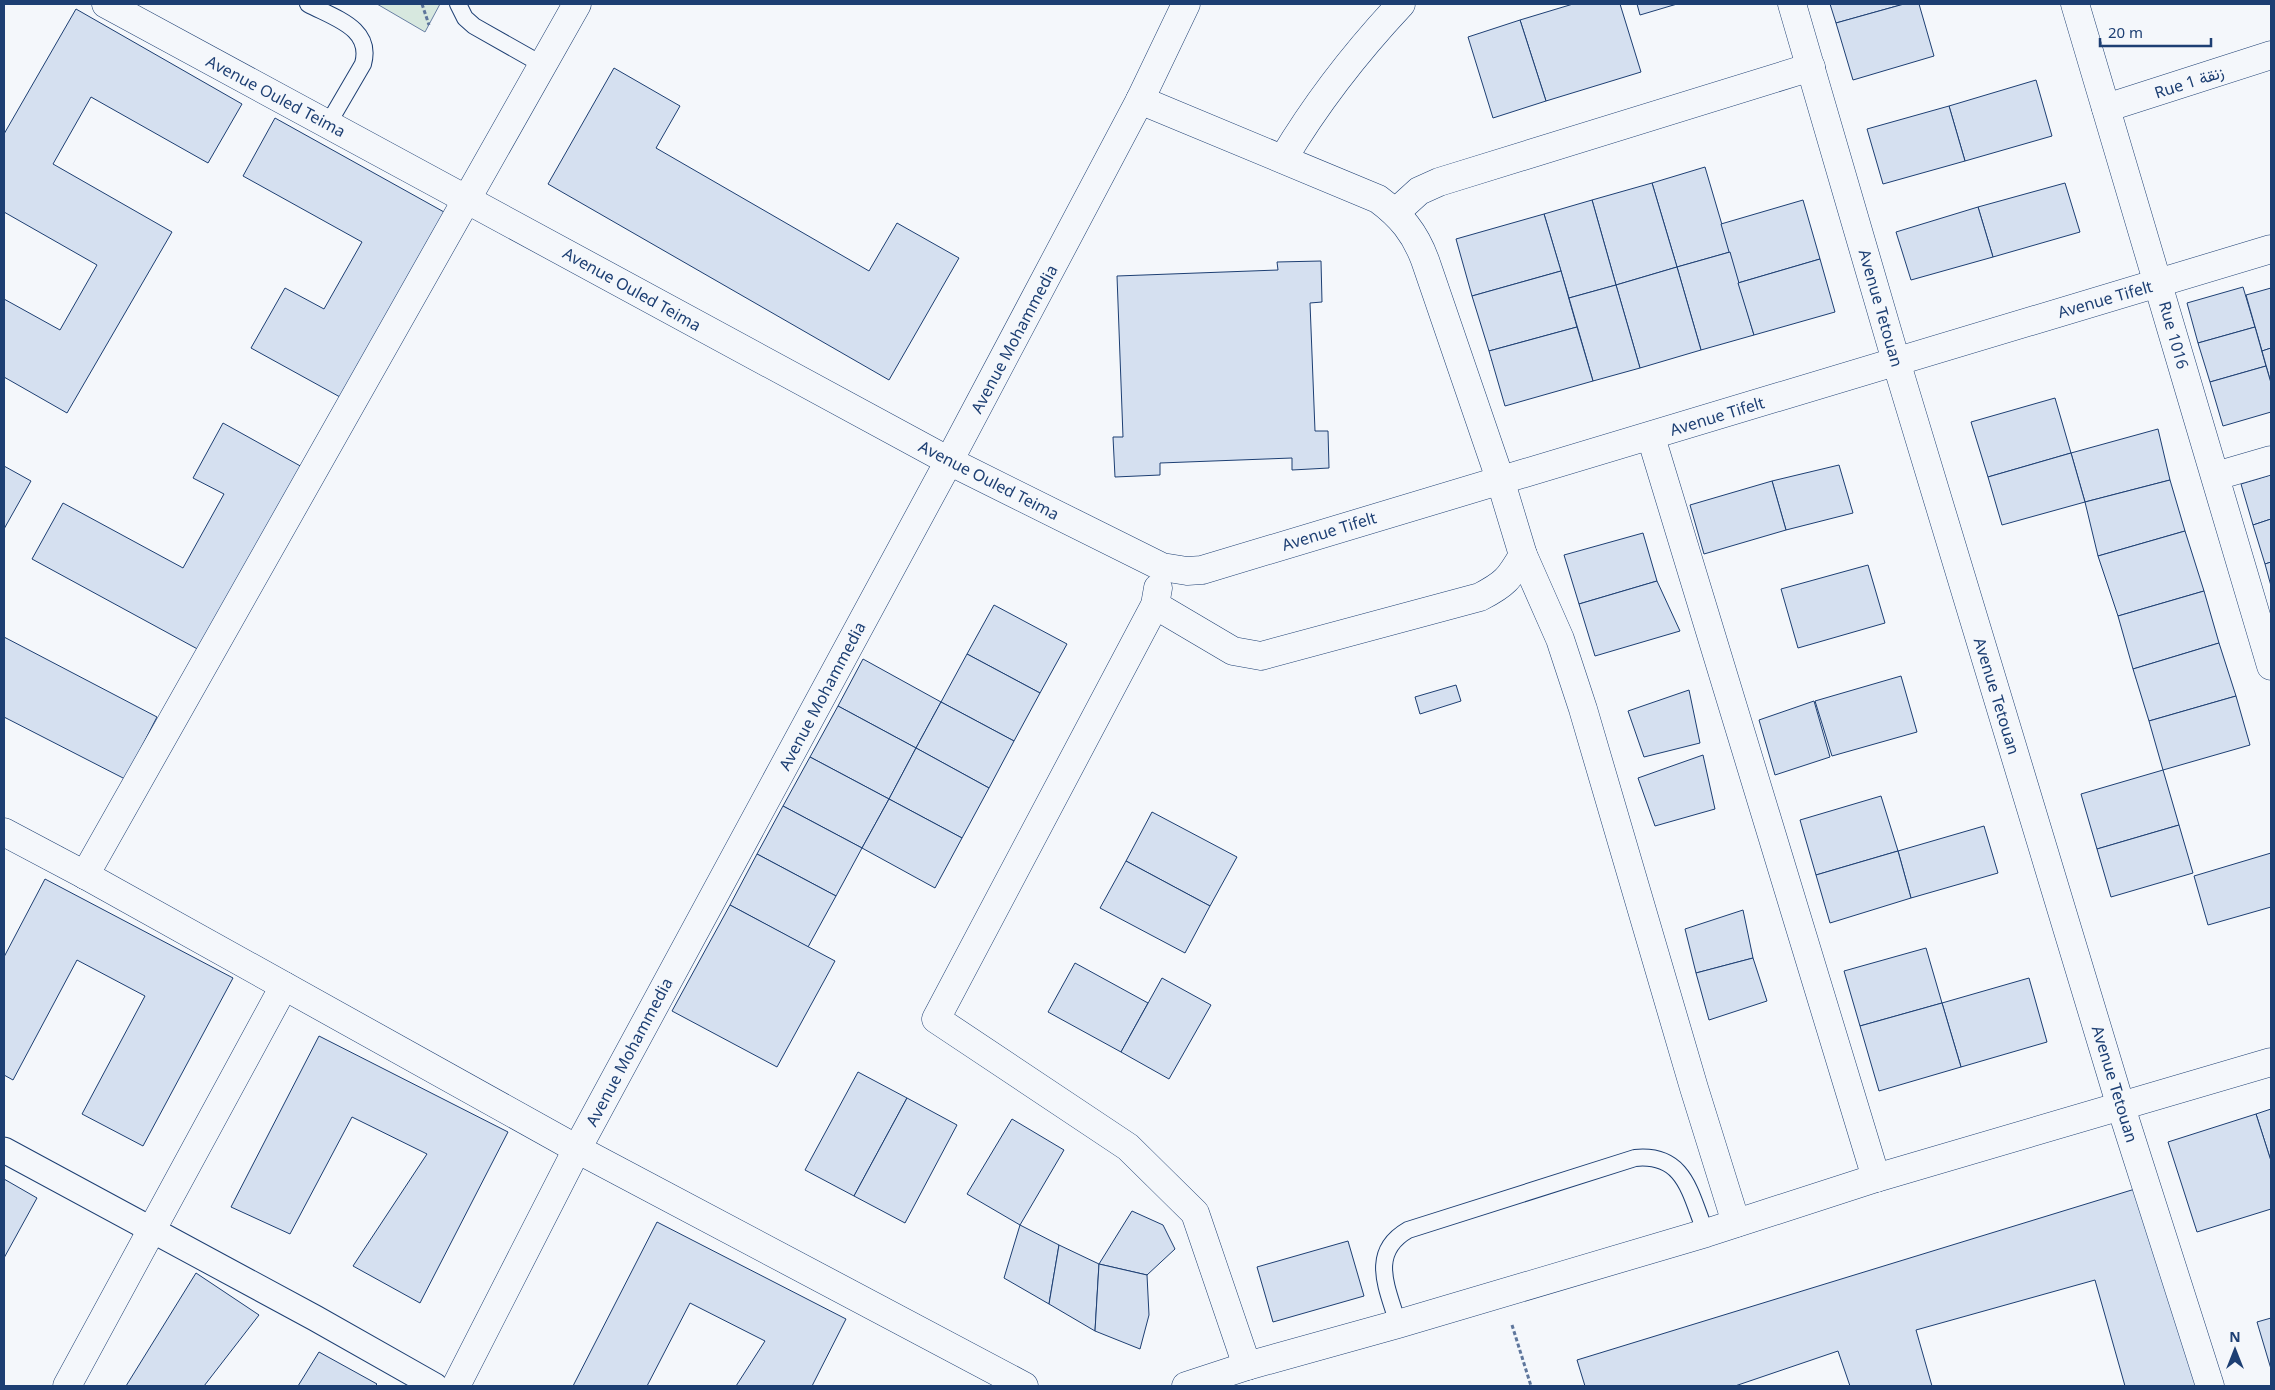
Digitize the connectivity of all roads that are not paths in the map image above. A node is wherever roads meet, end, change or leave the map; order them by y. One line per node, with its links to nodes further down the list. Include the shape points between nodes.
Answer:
1 (106, 4): 14 (street, Avenue Ouled Teima)
2 (308, 4): 14 (lane, via 354,29 365,45 363,64)
3 (458, 4): 10 (lane, via 464,18 474,26)
4 (577, 4): 10 (street)
5 (1186, 4): 12 (street, Avenue Mohammedia)
6 (1401, 4): 15 (street, via 1333,83)
7 (1792, 4): 11 (street, Avenue Tetouan)
8 (2074, 4): 13 (street, Rue 1016)
9 (2271, 55): 13 (street, Rue 1 زنقة)
10 (543, 65): 16 (street)
11 (1811, 67): 17 (street, via 1439,182 1419,191); 20 (street, Avenue Tetouan)
12 (1140, 100): 15 (street); 23 (street, Avenue Mohammedia)
13 (2106, 108): 19 (street, Rue 1016)
14 (328, 124): 16 (street, Avenue Ouled Teima)
15 (1283, 159): 17 (street, via 1378,199)
16 (467, 200): 23 (street, Avenue Ouled Teima); 31 (street)
17 (1396, 212): 25 (street, via 1419,243)
18 (2271, 249): 19 (street, Avenue Tifelt)
19 (2159, 283): 20 (street, Avenue Tifelt); 24 (street, Rue 1016)
20 (1896, 361): 21 (street, Avenue Tifelt); 34 (street, Avenue Tetouan)
21 (1651, 437): 25 (street, Avenue Tifelt); 37 (street)
22 (2271, 460): 24 (street)
23 (949, 462): 27 (street, Avenue Ouled Teima); 35 (street, Avenue Mohammedia)
24 (2216, 476): 29 (street, Rue 1016)
25 (1500, 479): 26 (street); 27 (street, Avenue Tifelt, via 1202,570 1187,572)
26 (1523, 555): 28 (street, via 1509,579 1480,598 1261,656 1233,651); 38 (street, via 1560,639 1583,709)
27 (1162, 566): 28 (street)
28 (1155, 605): 42 (street, via 936,1019 1128,1148 1196,1213)
29 (2270, 659)
30 (4, 832): 31 (street)
31 (85, 875): 32 (street)
32 (284, 986): 35 (street); 39 (street)
33 (2271, 1062): 34 (street)
34 (2121, 1107): 37 (street); 48 (street, Avenue Tetouan)
35 (577, 1149): 45 (street, Avenue Mohammedia); 46 (street)
36 (4, 1150): 39 (street)
37 (1876, 1178): 38 (street)
38 (1736, 1224): 40 (street)
39 (152, 1230): 43 (street); 44 (street)
40 (1706, 1233): 41 (street); 41 (lane, via 1682,1173 1659,1159 1635,1158 1396,1236 1388,1248 1383,1268)
41 (1398, 1324): 42 (street)
42 (1247, 1366): 47 (street)
43 (67, 1386)
44 (435, 1386)
45 (456, 1386)
46 (1024, 1386)
47 (1186, 1386)
48 (2210, 1386)

